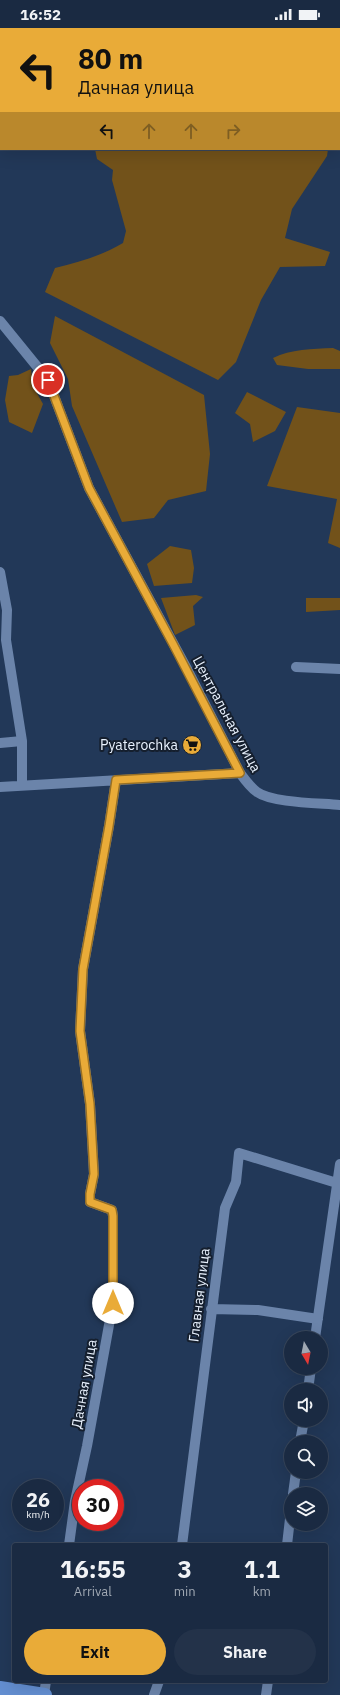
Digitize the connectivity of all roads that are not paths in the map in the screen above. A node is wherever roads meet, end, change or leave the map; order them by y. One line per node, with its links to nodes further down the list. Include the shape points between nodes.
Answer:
1 (0, 321): 8 (street, Центральная улица, via 48,380 89,488)
2 (0, 572): 3 (street, via 7,610)
3 (3, 641): 6 (street)
4 (296, 667): 5 (street)
5 (340, 668)
6 (22, 741): 7 (street); 10 (street)
7 (0, 743)
8 (240, 773): 9 (street); 12 (street, Центральная улица, via 258,793 276,798)
9 (116, 780): 10 (street); 19 (street, Дачная улица, via 83,969 80,1031 89,1099 94,1174 90,1202 112,1210 113,1303)
10 (22, 785): 11 (street)
11 (0, 787)
12 (340, 805)
13 (340, 1164): 14 (street)
14 (338, 1184): 15 (street, Главная улица, via 239,1153 236,1182 225,1208); 16 (street)
15 (211, 1309): 16 (street, via 258,1310); 20 (street, Главная улица)
16 (318, 1319): 17 (street)
17 (316, 1331)
18 (288, 1531): 21 (street)
19 (69, 1543)
20 (182, 1543)
21 (286, 1543)
22 (46, 1683): 26 (street)
23 (158, 1683): 27 (street)
24 (268, 1683): 28 (street)
25 (0, 1688): 26 (highway)
26 (44, 1695)
27 (154, 1695)
28 (266, 1695)

